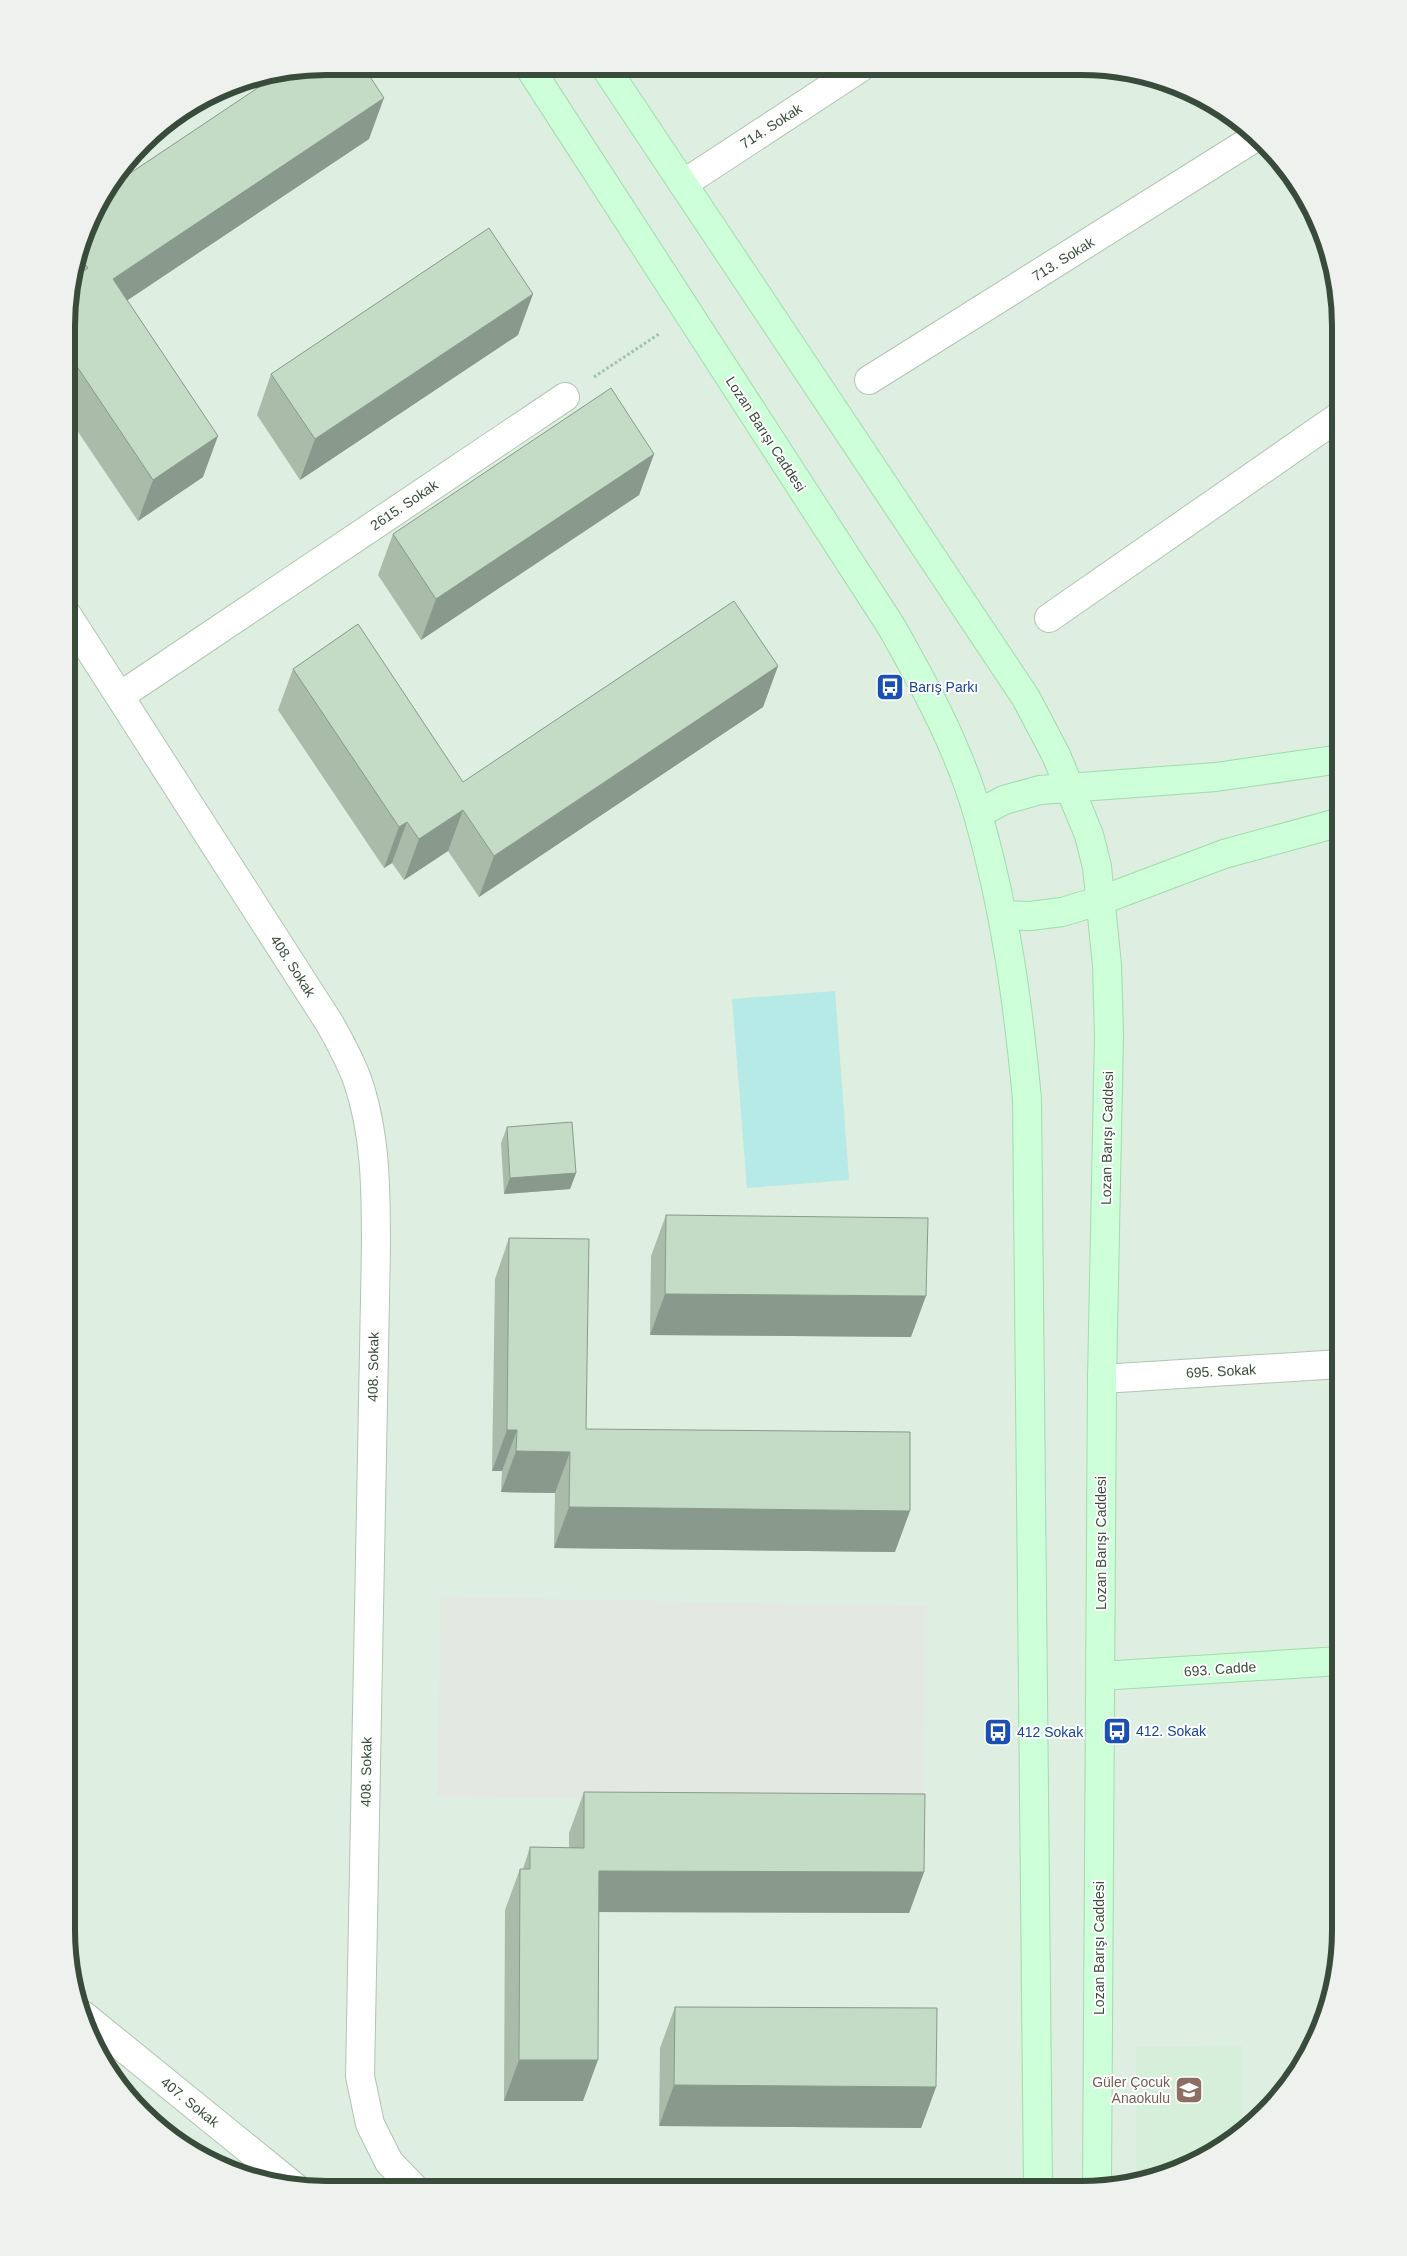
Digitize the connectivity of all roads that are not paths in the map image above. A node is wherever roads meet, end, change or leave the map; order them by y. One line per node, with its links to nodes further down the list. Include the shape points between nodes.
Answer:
1 (534, 75): 14 (main road, Lozan Barışı Caddesi, via 891,626 955,752)
2 (610, 75): 5 (main road, Lozan Barışı Caddesi)
3 (849, 75): 5 (street, 714. Sokak)
4 (1250, 141): 6 (street, 713. Sokak)
5 (683, 184): 13 (main road, Lozan Barışı Caddesi, via 1026,698)
6 (869, 380)
7 (565, 397): 11 (street, 2615. Sokak)
8 (1332, 421): 9 (street)
9 (1049, 618)
10 (75, 627): 11 (street, 408. Sokak)
11 (120, 696): 25 (street, 408. Sokak, via 330,1024 357,1080 369,1129 376,1200 360,2076 370,2124 389,2162)
12 (1332, 760): 13 (main road, via 1216,777)
13 (1071, 789): 14 (main road, via 1040,790 1004,800); 16 (main road, Lozan Barışı Caddesi, via 1089,835)
14 (978, 814): 17 (main road, Lozan Barışı Caddesi)
15 (1332, 824): 16 (main road, via 1224,854)
16 (1102, 900): 17 (main road, via 1054,913); 19 (main road, Lozan Barışı Caddesi, via 1109,1035)
17 (1002, 915): 26 (main road, Lozan Barışı Caddesi, via 1020,1021 1027,1099)
18 (1332, 1364): 19 (street, 695. Sokak)
19 (1102, 1378): 21 (main road, Lozan Barışı Caddesi)
20 (1332, 1662): 21 (main road, 693. Cadde)
21 (1100, 1676): 24 (main road, Lozan Barışı Caddesi)
22 (93, 2023): 23 (street, 407. Sokak)
23 (282, 2177)
24 (1097, 2180)
25 (407, 2181)
26 (1038, 2181)

